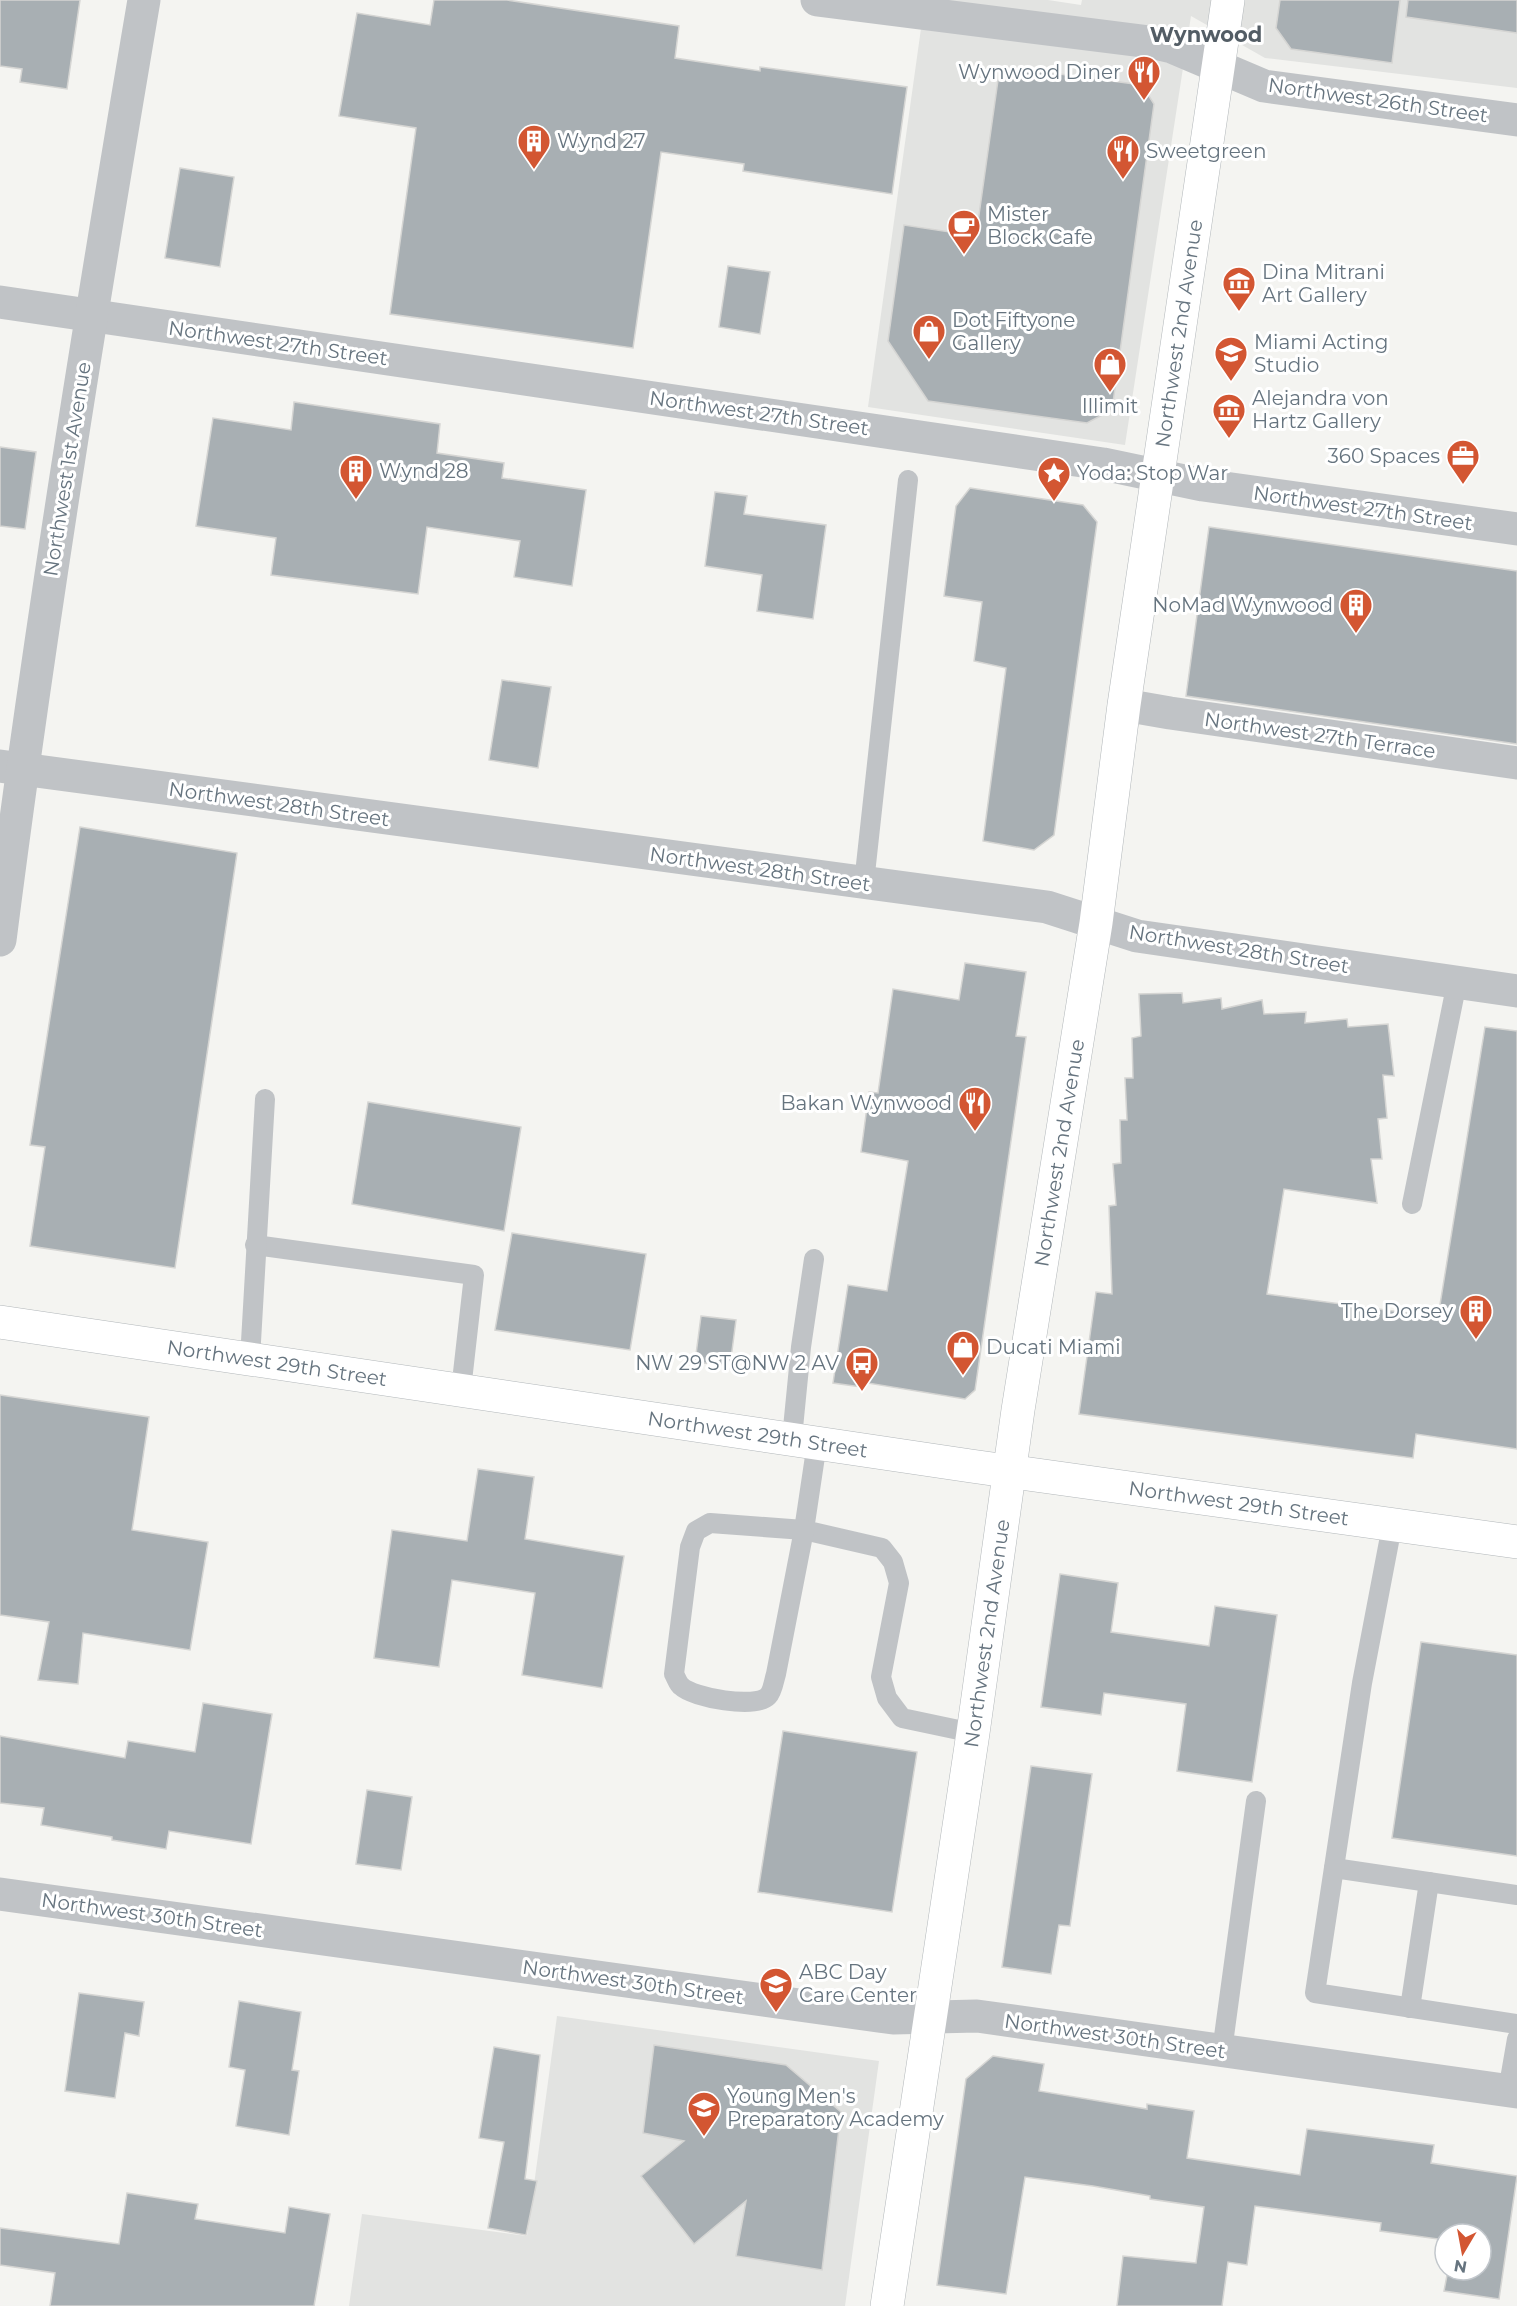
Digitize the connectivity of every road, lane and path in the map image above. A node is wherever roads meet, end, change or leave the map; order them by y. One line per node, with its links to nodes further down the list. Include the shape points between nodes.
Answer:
1 (144, 0): 7 (street, Northwest 1st Avenue)
2 (818, 0): 4 (street, Northwest 26th Street, via 1150,42)
3 (1228, 0): 4 (street, Northwest 2nd Avenue)
4 (1219, 65): 5 (street, Northwest 26th Street, via 1264,86); 8 (street, Northwest 2nd Avenue)
5 (1517, 120)
6 (0, 302): 7 (street, Northwest 27th Street)
7 (90, 315): 8 (street, Northwest 27th Street); 13 (street, Northwest 1st Avenue)
8 (1158, 474): 10 (street, Northwest 27th Street, via 1203,485); 11 (street, Northwest 2nd Avenue)
9 (909, 480): 14 (lane)
10 (1517, 529)
11 (1124, 705): 12 (street, Northwest 27th Terrace); 15 (street, Northwest 2nd Avenue)
12 (1517, 763)
13 (11, 767): 14 (street, Northwest 28th Street); 16 (street, Northwest 1st Avenue)
14 (864, 884): 15 (street, Northwest 28th Street, via 1047,907)
15 (1095, 923): 17 (street, Northwest 28th Street, via 1137,936); 27 (street, Northwest 2nd Avenue)
16 (0, 940)
17 (1457, 982): 18 (street, Northwest 28th Street); 20 (lane)
18 (1517, 991)
19 (265, 1099): 21 (lane)
20 (1412, 1204)
21 (255, 1245): 24 (lane); 25 (lane, via 474,1275)
22 (814, 1258): 26 (lane, via 801,1347)
23 (0, 1322): 24 (street, Northwest 29th Street)
24 (250, 1359): 25 (street, Northwest 29th Street)
25 (461, 1390): 26 (street, Northwest 29th Street)
26 (805, 1441): 27 (street, Northwest 29th Street); 29 (lane)
27 (1009, 1471): 28 (street, Northwest 29th Street); 31 (street, Northwest 2nd Avenue)
28 (1392, 1526): 30 (street, Northwest 29th Street); 33 (lane, via 1362,1683)
29 (804, 1530): 29 (lane, via 710,1523 696,1531 690,1547 674,1674 681,1686 699,1695 733,1702 759,1702 770,1695); 31 (lane, via 882,1548 893,1562 899,1583 881,1677 887,1698 902,1718)
30 (1517, 1542)
31 (973, 1733): 38 (street, Northwest 2nd Avenue)
32 (1256, 1801): 41 (lane)
33 (1334, 1868): 34 (lane); 37 (lane, via 1315,1993)
34 (1429, 1882): 36 (lane); 37 (lane)
35 (0, 1894): 38 (street, Northwest 30th Street, via 893,2018)
36 (1517, 1895)
37 (1410, 2008): 39 (lane)
38 (930, 2017): 41 (street, Northwest 30th Street, via 977,2016); 43 (street, Northwest 2nd Avenue)
39 (1517, 2024)
40 (1517, 2039): 42 (lane)
41 (1222, 2051): 42 (street, Northwest 30th Street)
42 (1513, 2091)
43 (887, 2306)

